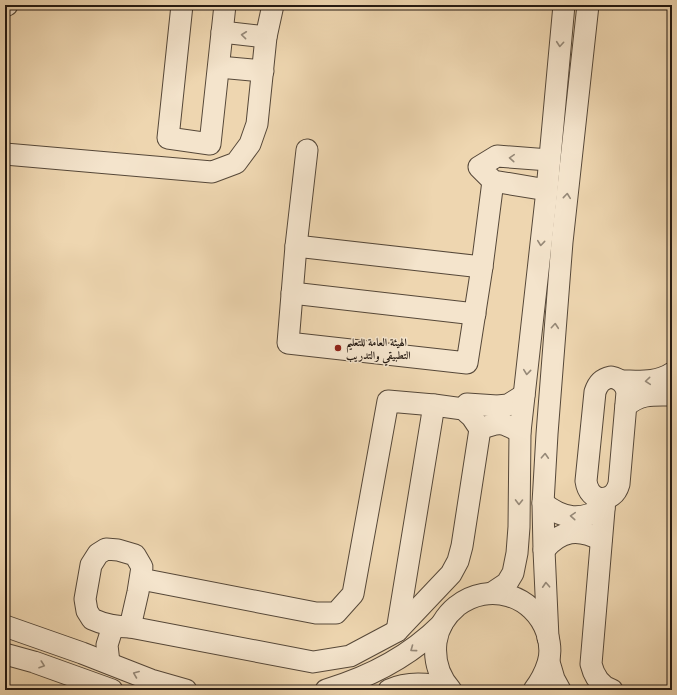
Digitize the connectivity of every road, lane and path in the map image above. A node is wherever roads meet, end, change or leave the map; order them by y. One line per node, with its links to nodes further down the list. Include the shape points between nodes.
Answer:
1 (182, 5): 8 (street, via 168,138 210,144)
2 (225, 5): 6 (street)
3 (273, 5): 7 (street)
4 (564, 5): 12 (street, one-way to 12)
5 (588, 5): 28 (street, one-way to 5, via 546,434 562,242)
6 (222, 32): 7 (street, one-way to 6); 8 (street)
7 (266, 37): 9 (street)
8 (219, 67): 9 (street)
9 (263, 71): 11 (street, via 257,124 250,144 236,163 212,172)
10 (306, 150): 15 (street)
11 (5, 154)
12 (549, 160): 13 (street, one-way to 13, via 497,156 479,168); 14 (street)
13 (493, 181): 14 (street); 16 (street)
14 (547, 190): 21 (street, one-way to 21)
15 (296, 246): 16 (street); 17 (street)
16 (482, 267): 18 (street)
17 (292, 293): 18 (street); 18 (street, via 288,343 467,363)
18 (475, 314)
19 (672, 374): 20 (street, one-way to 20, via 651,381)
20 (622, 381): 24 (street, via 628,392); 29 (street, via 617,378 606,378 600,381 595,392 586,481 589,492)
21 (524, 395): 25 (street, via 508,405 467,404); 27 (street)
22 (672, 395): 24 (street, via 641,397)
23 (434, 405): 25 (street); 32 (street, via 388,401 353,594 336,613 316,613); 37 (street)
24 (626, 406): 29 (street, via 618,489)
25 (463, 409): 26 (street)
26 (480, 429): 27 (street, via 499,423); 37 (street, via 458,561 451,574)
27 (520, 432): 33 (street, one-way to 33, via 517,553 513,573 507,583)
28 (543, 503): 29 (street, one-way to 28, via 594,514 584,517 562,515); 31 (street)
29 (605, 503): 30 (street)
30 (601, 540): 31 (street, via 581,532 571,533 560,536); 50 (street, via 591,664 597,679)
31 (544, 550): 38 (street, one-way to 31)
32 (140, 579): 35 (street); 35 (street, via 142,567 135,555 118,550 106,549 98,554 91,565 85,599 87,611 92,619)
33 (492, 593): 34 (street, via 477,595 463,602 451,611); 38 (street, via 517,599 528,606 541,620)
34 (442, 624): 43 (street, via 435,650 437,664); 46 (street, one-way to 46, via 400,658 363,678)
35 (114, 625): 37 (street, via 313,662 350,656); 39 (street, via 94,637); 42 (street, via 107,644)
36 (5, 626): 39 (street)
37 (397, 631)
38 (548, 638): 41 (street)
39 (82, 653): 42 (street)
40 (5, 654): 44 (street, one-way to 44)
41 (549, 662): 48 (street); 49 (street)
42 (109, 663): 45 (street, one-way to 42, via 151,680)
43 (450, 689): 47 (street, via 435,685 407,684)
44 (112, 690)
45 (186, 690)
46 (326, 690)
47 (389, 690)
48 (534, 690)
49 (560, 690)
50 (612, 690)

